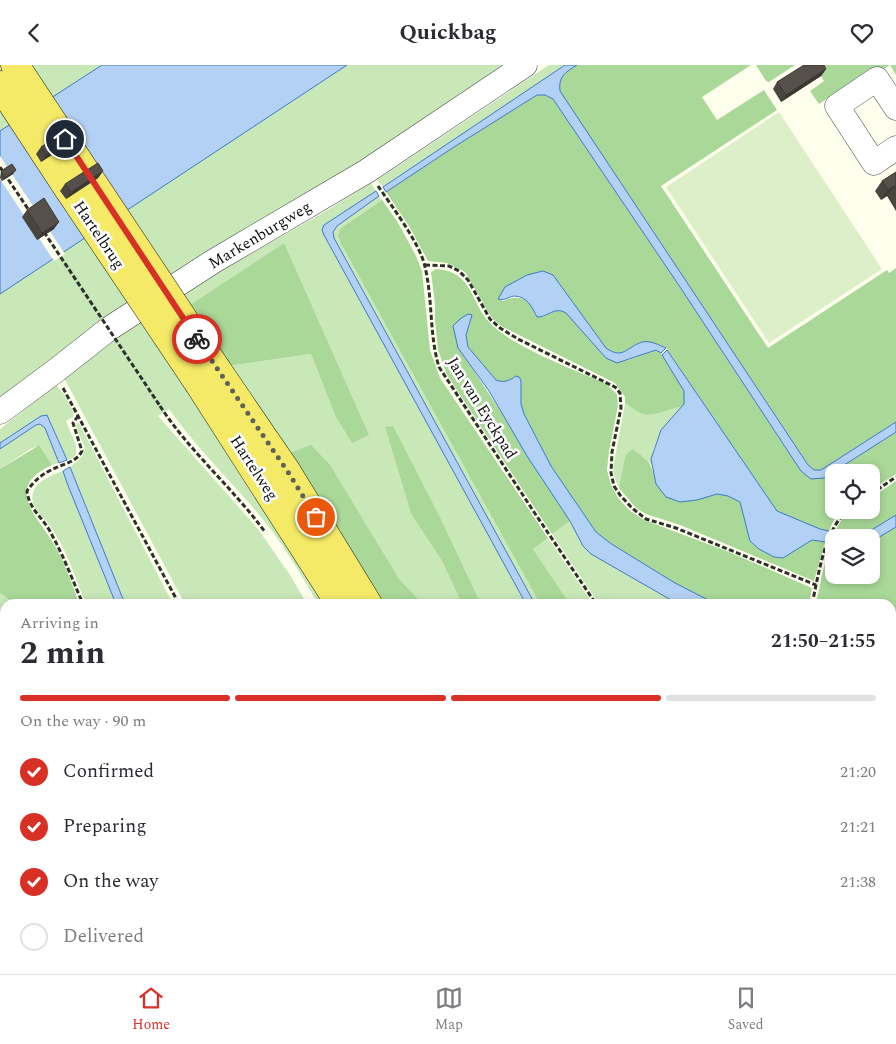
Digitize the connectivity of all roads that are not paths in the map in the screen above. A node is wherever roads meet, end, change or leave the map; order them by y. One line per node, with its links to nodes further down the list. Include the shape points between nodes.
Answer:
1 (15, 65): 6 (main road, Hartelbrug, bridge)
2 (525, 65): 7 (street, Markenburgweg, via 367,171 214,261 110,328)
3 (0, 85): 6 (main road, Hartelbrug, bridge)
4 (896, 108): 5 (street, via 877,79 837,106 874,163)
5 (896, 148)
6 (209, 378): 8 (main road, Hartelweg); 9 (main road, Hartelweg, via 288,472)
7 (0, 412)
8 (337, 599)
9 (365, 599)

